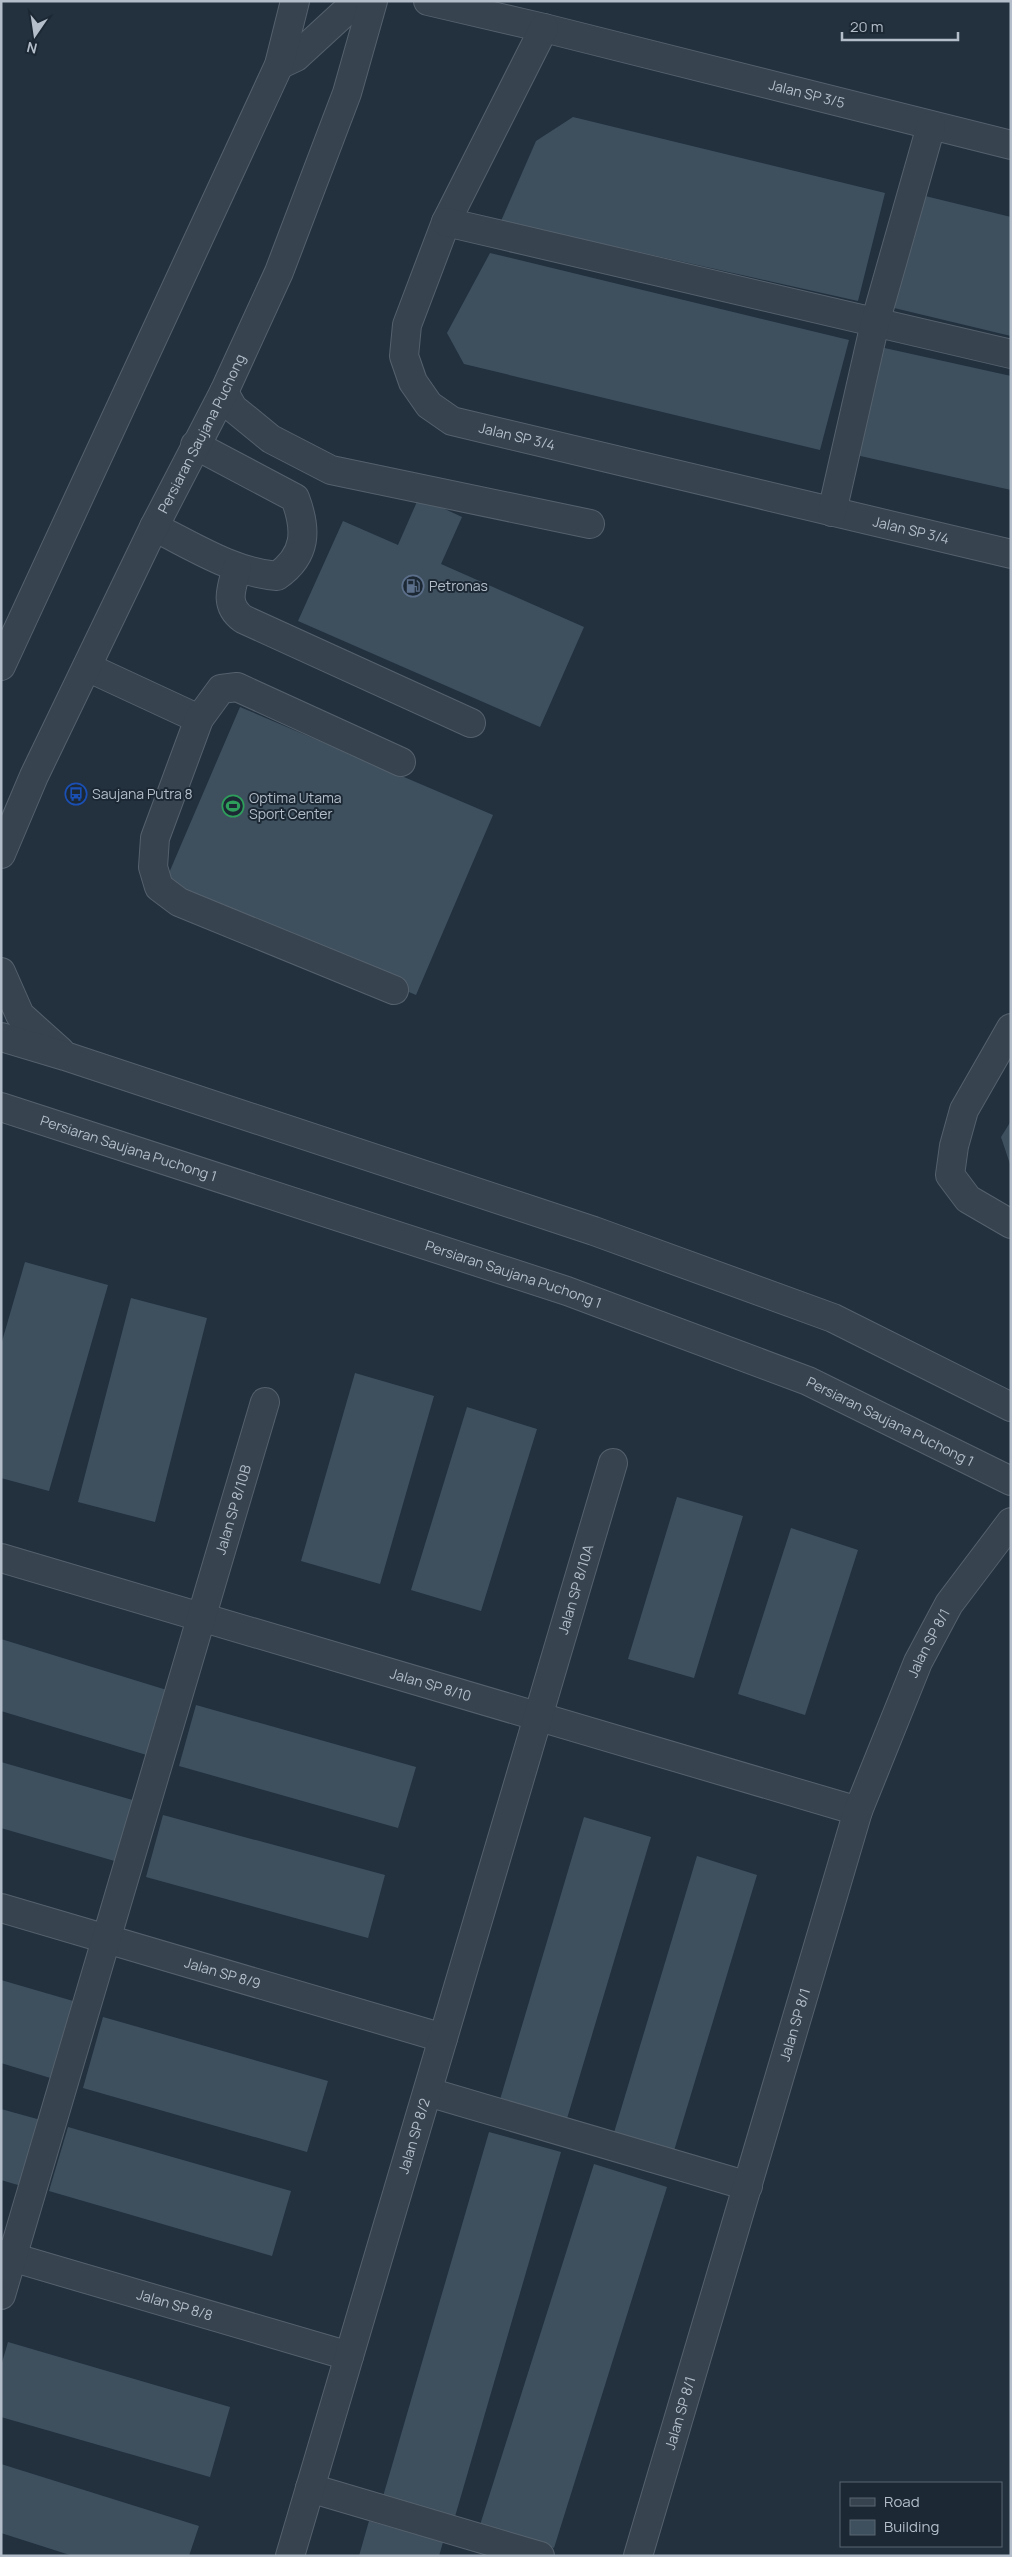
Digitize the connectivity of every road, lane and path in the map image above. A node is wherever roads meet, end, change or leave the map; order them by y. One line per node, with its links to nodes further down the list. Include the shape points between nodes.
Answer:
1 (295, 1): 8 (street)
2 (357, 1): 8 (street, via 296,58)
3 (373, 1): 14 (street, Persiaran Saujana Puchong, via 340,111 279,272)
4 (428, 1): 6 (street, Jalan SP 3/5)
5 (507, 1): 7 (street, Jalan SP 3/5, via 566,31)
6 (544, 28): 7 (street, Jalan SP 3/5); 11 (street, Jalan SP 3/4)
7 (603, 42): 9 (street, Jalan SP 3/5)
8 (279, 65): 21 (street)
9 (931, 126): 10 (street, Jalan SP 3/5); 12 (street)
10 (1011, 145)
11 (446, 222): 12 (street); 16 (street, Jalan SP 3/4, via 407,325 404,356 413,382 429,405 452,421)
12 (875, 323): 13 (street); 16 (street)
13 (1011, 354)
14 (224, 392): 15 (street, Persiaran Saujana Puchong); 17 (street, via 233,408 271,439 331,470)
15 (195, 445): 18 (street, Persiaran Saujana Puchong); 20 (street, via 295,498 303,520 298,553 291,566 277,576)
16 (832, 512): 19 (street, Jalan SP 3/4)
17 (590, 524)
18 (154, 527): 20 (street); 22 (street, Persiaran Saujana Puchong)
19 (1011, 554)
20 (237, 568): 24 (street, via 230,602 235,613 243,619)
21 (1, 666)
22 (87, 667): 23 (street); 26 (street, Persiaran Saujana Puchong, via 34,776)
23 (199, 719): 25 (street, via 221,689 237,687); 28 (street, via 155,838 153,866 159,887 179,902)
24 (472, 723)
25 (401, 762)
26 (1, 854)
27 (1, 972): 31 (street, via 20,1015)
28 (394, 990)
29 (1011, 1028): 33 (street, via 964,1110 950,1175 968,1199)
30 (1, 1037): 31 (street)
31 (65, 1056): 35 (street, via 584,1228 833,1318)
32 (8, 1113): 37 (street, Persiaran Saujana Puchong 1, via 585,1298 808,1381)
33 (1011, 1224)
34 (265, 1402): 40 (street, Jalan SP 8/10B)
35 (1011, 1407)
36 (613, 1463): 41 (street, Jalan SP 8/10A)
37 (1011, 1481)
38 (1011, 1522): 42 (street, Jalan SP 8/1, via 944,1612 918,1662)
39 (1, 1558): 40 (street, Jalan SP 8/10)
40 (201, 1617): 41 (street, Jalan SP 8/10); 44 (street, Jalan SP 8/10B)
41 (539, 1716): 42 (street, Jalan SP 8/10); 45 (street, Jalan SP 8/2)
42 (858, 1811): 47 (street, Jalan SP 8/1)
43 (1, 1908): 44 (street, Jalan SP 8/9)
44 (106, 1939): 45 (street, Jalan SP 8/9); 48 (street, Jalan SP 8/10B)
45 (443, 2038): 46 (street, Jalan SP 8/2)
46 (428, 2092): 47 (street); 50 (street, Jalan SP 8/2)
47 (748, 2186): 54 (street, Jalan SP 8/1)
48 (7, 2256): 49 (street, Jalan SP 8/10B); 50 (street, Jalan SP 8/8)
49 (1, 2295)
50 (349, 2356): 51 (street, Jalan SP 8/2)
51 (310, 2488): 52 (street, Jalan SP 8/2); 53 (street)
52 (290, 2556)
53 (540, 2556)
54 (638, 2556)

